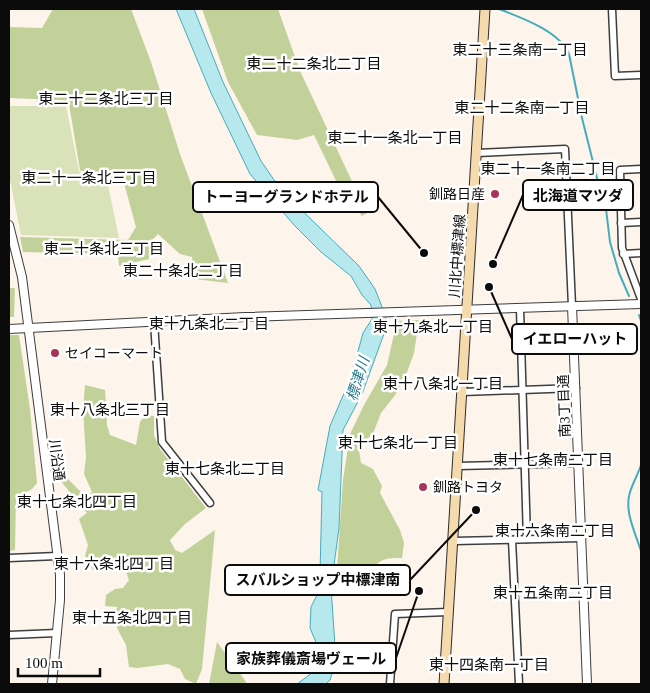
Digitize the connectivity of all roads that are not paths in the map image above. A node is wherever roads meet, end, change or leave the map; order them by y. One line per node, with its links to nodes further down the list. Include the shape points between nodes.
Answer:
1 (485, 9): 4 (main road, 川北中標津線)
2 (612, 9): 3 (street, via 615,76)
3 (641, 75)
4 (477, 153): 13 (street, via 564,149); 15 (main road, 川北中標津線)
5 (641, 169): 7 (street, via 620,170)
6 (641, 222): 7 (street)
7 (621, 223): 10 (street)
8 (9, 225): 17 (street, 川沿通, via 22,277)
9 (641, 253): 10 (street)
10 (623, 254): 11 (street)
11 (641, 300)
12 (641, 304): 13 (street)
13 (572, 306): 14 (street); 19 (street, 南3丁目通)
14 (520, 309): 15 (street); 20 (street)
15 (468, 310): 16 (street); 21 (main road, 川北中標津線)
16 (154, 322): 17 (street); 25 (street, via 162,442)
17 (28, 328): 18 (street); 30 (street, 川沿通)
18 (9, 329)
19 (576, 388): 20 (street); 22 (street, 南3丁目通)
20 (522, 390): 21 (street); 23 (street)
21 (462, 392): 24 (main road, 川北中標津線)
22 (579, 463): 23 (street); 26 (street, 南3丁目通)
23 (525, 465): 24 (street); 27 (street)
24 (458, 466): 29 (main road, 川北中標津線)
25 (210, 503)
26 (581, 538): 27 (street); 39 (street, 南3丁目通)
27 (527, 539): 28 (street)
28 (512, 540): 29 (street); 38 (street)
29 (454, 541): 32 (main road, 川北中標津線)
30 (57, 556): 31 (street); 33 (street, 川沿通, via 60,586)
31 (9, 558)
32 (448, 612): 36 (street, via 395,614); 37 (main road, 川北中標津線)
33 (57, 633): 34 (street); 35 (street, 川沿通)
34 (9, 635)
35 (52, 684)
36 (390, 684)
37 (444, 684)
38 (519, 684)
39 (587, 684)

